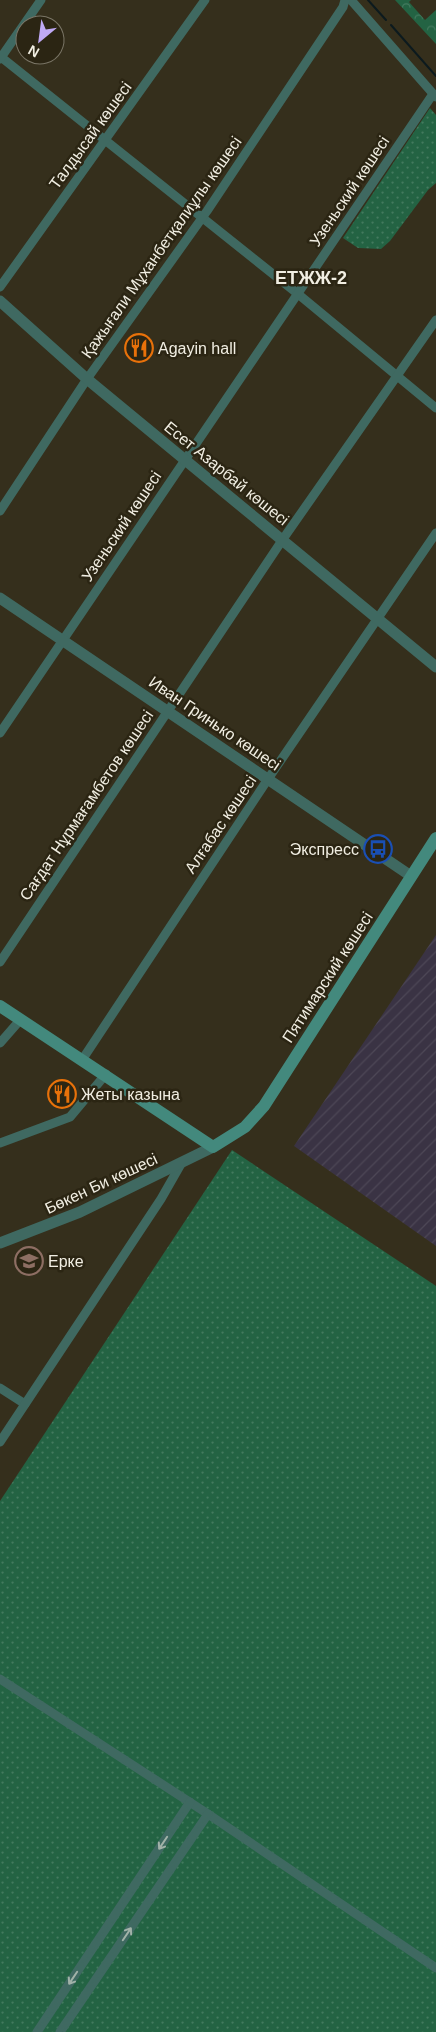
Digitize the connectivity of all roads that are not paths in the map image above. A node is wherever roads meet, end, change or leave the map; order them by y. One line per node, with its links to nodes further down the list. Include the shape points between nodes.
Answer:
1 (41, 0): 5 (street)
2 (205, 0): 7 (street, Талдысай көшесі)
3 (345, 0): 8 (street, Қажығали Мұханбетқалиұлы көшесі)
4 (351, 0): 6 (street)
5 (1, 58): 7 (street)
6 (434, 95): 10 (street, Узеньский көшесі)
7 (105, 140): 8 (street); 9 (street, Талдысай көшесі)
8 (202, 217): 10 (street); 14 (street, Қажығали Мұханбетқалиұлы көшесі)
9 (0, 287)
10 (298, 294): 13 (street); 16 (street, Узеньский көшесі)
11 (0, 302): 14 (street, Есет Азарбай көшесі)
12 (436, 320): 13 (street, Сағдат Нұрмағамбетов көшесі)
13 (398, 375): 15 (street); 19 (street, Сағдат Нұрмағамбетов көшесі)
14 (87, 379): 16 (street, Есет Азарбай көшесі); 17 (street, Қажығали Мұханбетқалиұлы көшесі)
15 (436, 408)
16 (184, 460): 19 (street, Есет Азарбай көшесі); 22 (street, Узеньский көшесі)
17 (0, 510)
18 (436, 533): 21 (street, Алғабас көшесі)
19 (283, 539): 21 (street, Есет Азарбай көшесі); 24 (street, Сағдат Нұрмағамбетов көшесі)
20 (0, 598): 22 (street, Иван Гринько көшесі)
21 (377, 620): 23 (street, Есет Азарбай көшесі); 26 (street, Алғабас көшесі)
22 (63, 640): 24 (street, Иван Гринько көшесі); 25 (street, Узеньский көшесі)
23 (436, 667)
24 (168, 710): 26 (street, Иван Гринько көшесі); 29 (street, Сағдат Нұрмағамбетов көшесі)
25 (0, 733)
26 (268, 779): 28 (street, Иван Гринько көшесі); 33 (street, Алғабас көшесі)
27 (436, 838): 28 (main road, Пятимарский көшесі)
28 (411, 876): 36 (main road, Пятимарский көшесі, via 269,1098 241,1130)
29 (0, 962)
30 (0, 1006): 31 (main road)
31 (21, 1020): 32 (street); 33 (main road)
32 (0, 1044)
33 (82, 1060): 34 (main road)
34 (106, 1074): 35 (street, via 70,1116); 36 (main road)
35 (0, 1144)
36 (213, 1147): 37 (street, Бөкен Би көшесі)
37 (181, 1164): 38 (street, Бөкен Би көшесі, via 80,1212); 40 (street)
38 (0, 1243)
39 (0, 1388): 40 (street)
40 (25, 1404): 41 (street)
41 (0, 1442)
42 (0, 1679): 43 (street)
43 (190, 1802): 44 (street); 46 (street, one-way to 46)
44 (208, 1814): 45 (street); 47 (street, one-way to 44)
45 (436, 1968)
46 (37, 2032)
47 (60, 2032)

